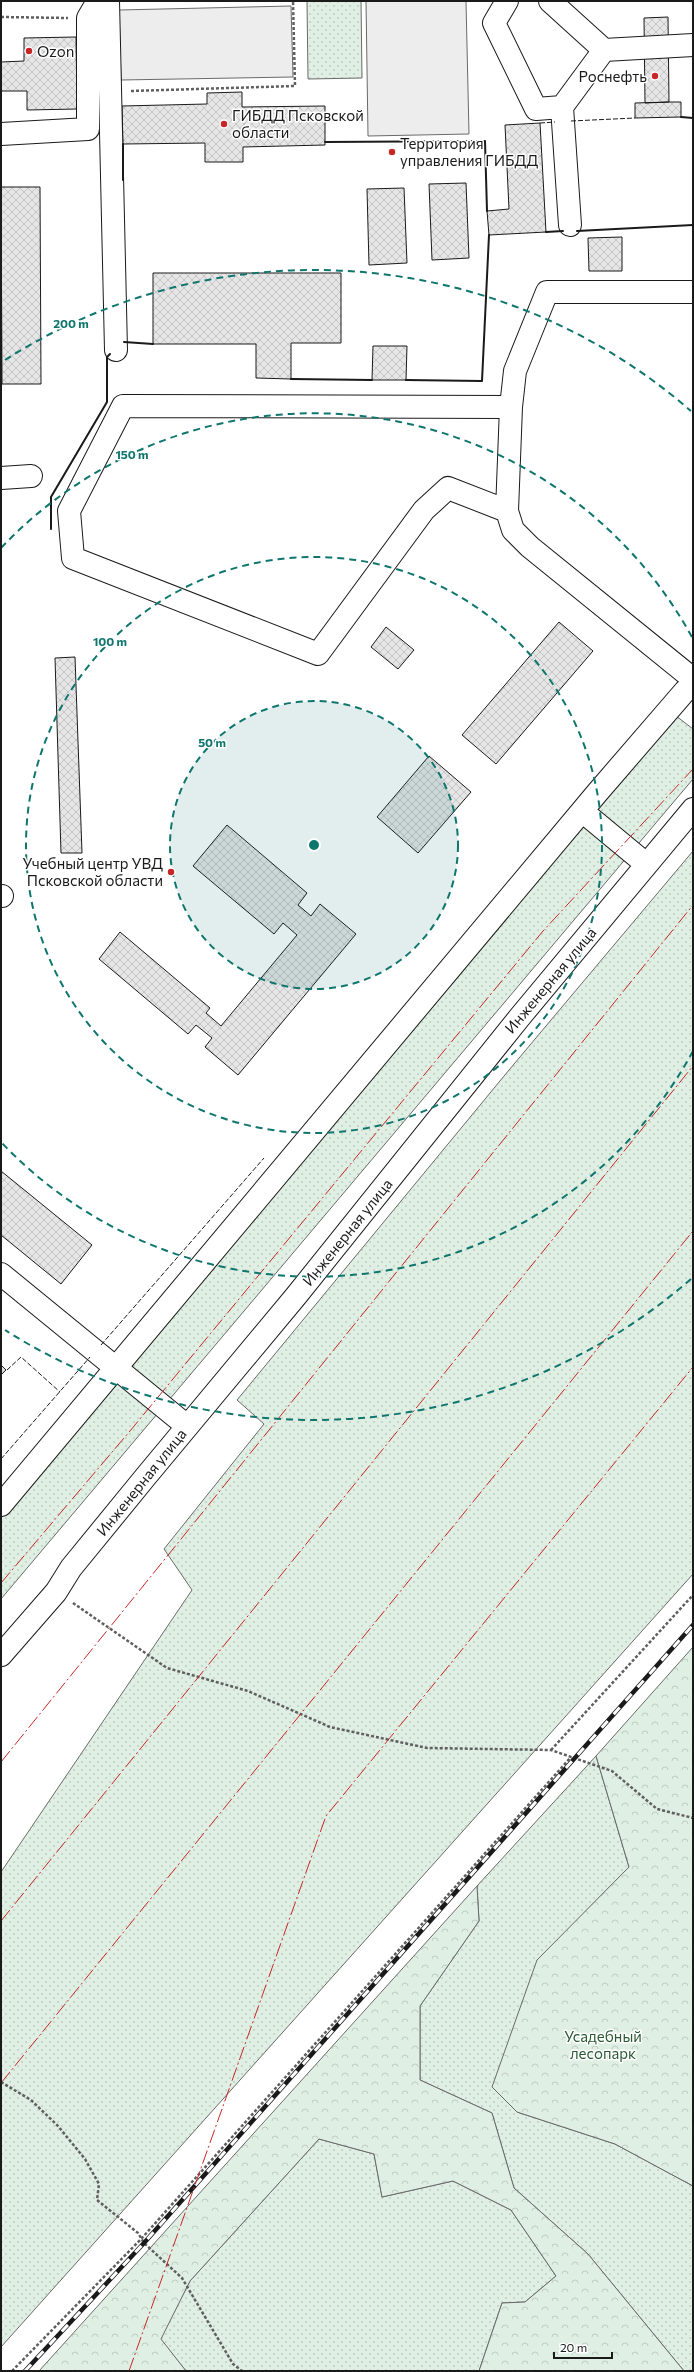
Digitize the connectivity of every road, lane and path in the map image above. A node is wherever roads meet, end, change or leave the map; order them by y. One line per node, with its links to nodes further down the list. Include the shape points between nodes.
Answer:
1 (108, 1): 9 (main road)
2 (294, 1): 9 (path, via 295,86)
3 (507, 1): 10 (main road, via 494,23 536,109)
4 (550, 1): 8 (main road)
5 (93, 10): 6 (path); 11 (main road, via 88,129)
6 (1, 17)
7 (693, 45): 8 (main road)
8 (604, 50): 10 (main road)
9 (110, 91): 14 (main road)
10 (562, 107): 12 (main road)
11 (1, 134)
12 (570, 225)
13 (693, 292): 15 (main road, via 547,292 515,371)
14 (116, 350)
15 (511, 407): 18 (main road); 18 (main road, via 123,406 69,511 73,558 318,654 424,510 448,488)
16 (31, 476): 17 (main road)
17 (1, 478)
18 (507, 511): 19 (main road, via 513,530 530,547)
19 (693, 679)
20 (693, 686): 22 (main road, via 685,690)
21 (693, 809): 23 (main road, Инженерная улица)
22 (582, 811): 23 (main road); 25 (main road)
23 (646, 864): 26 (main road, Инженерная улица, via 291,1302)
24 (1, 1274): 25 (main road)
25 (116, 1368): 26 (main road); 27 (main road)
26 (187, 1426): 28 (main road, Инженерная улица, via 71,1568)
27 (1, 1505)
28 (56, 1592): 30 (main road, Инженерная улица); 31 (path, via 167,1668 248,1691 330,1727 427,1748)
29 (693, 1595): 31 (path)
30 (1, 1655)
31 (551, 1750): 32 (path)
32 (571, 1757): 33 (path, via 612,1771 657,1809); 35 (path)
33 (693, 1818)
34 (1, 2082): 35 (path, via 31,2100 58,2126 85,2159 99,2184 97,2200)
35 (142, 2238): 36 (path); 37 (path, via 144,2243 182,2278 233,2364)
36 (12, 2371)
37 (242, 2371)

